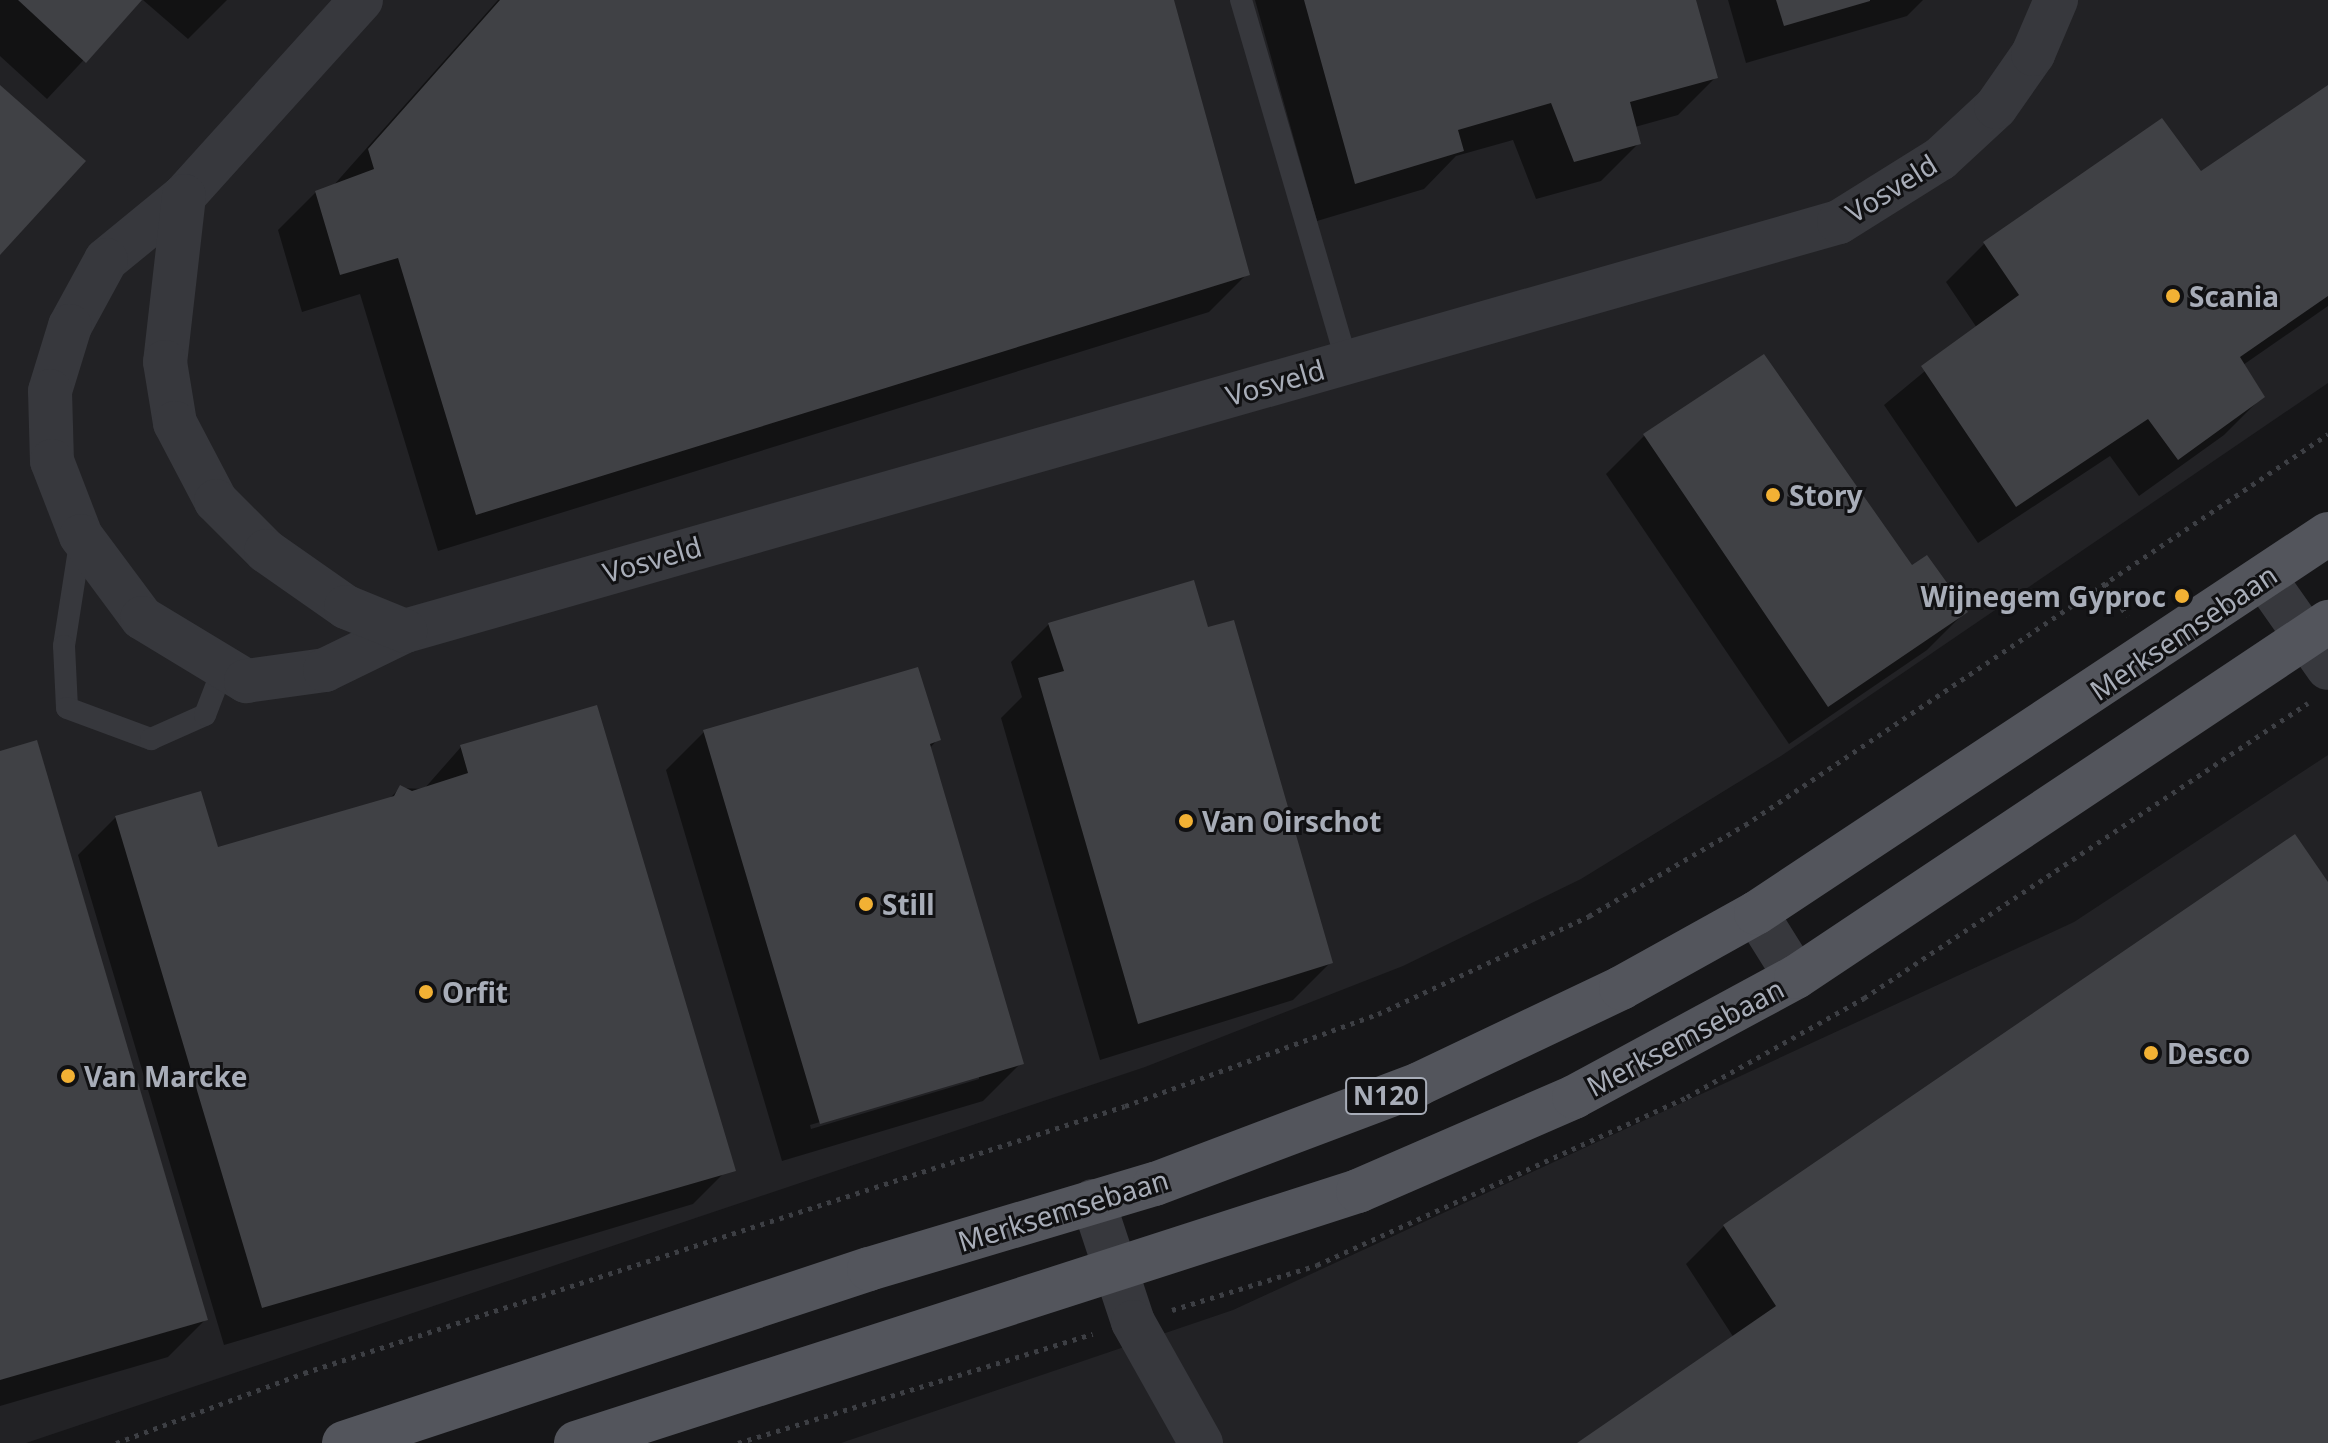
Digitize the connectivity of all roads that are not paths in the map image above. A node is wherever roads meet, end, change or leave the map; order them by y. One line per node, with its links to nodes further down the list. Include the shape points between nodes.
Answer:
1 (361, 0): 4 (street, Vosveld)
2 (1241, 0): 5 (lane)
3 (2056, 0): 5 (street, Vosveld, via 2033,54 1996,107 1940,159 1839,222)
4 (184, 196): 7 (street, Vosveld, via 106,260 70,326 50,391 52,461); 9 (street, via 165,362 175,423 216,501 266,551 346,607)
5 (1347, 362): 9 (street, Vosveld)
6 (2328, 534): 8 (main road, Merksemsebaan / N120)
7 (81, 536): 11 (street, Vosveld, via 142,618); 11 (lane, via 64,646 67,708 151,739 205,715)
8 (2264, 577): 10 (street); 12 (main road, Merksemsebaan / N120)
9 (405, 631): 11 (street, Vosveld, via 325,670 246,681)
10 (2321, 642): 13 (main road, Merksemsebaan / N120)
11 (222, 671)
12 (1756, 913): 13 (street, Merksemsebaan); 14 (main road, Merksemsebaan / N120, via 1621,988 1419,1084)
13 (1796, 977): 15 (main road, Merksemsebaan / N120, via 1574,1097 1372,1185)
14 (1093, 1201): 15 (street); 16 (main road, Merksemsebaan / N120)
15 (1116, 1274): 17 (main road, Merksemsebaan / N120); 18 (street, via 1133,1322)
16 (344, 1443)
17 (576, 1443)
18 (1201, 1443)

